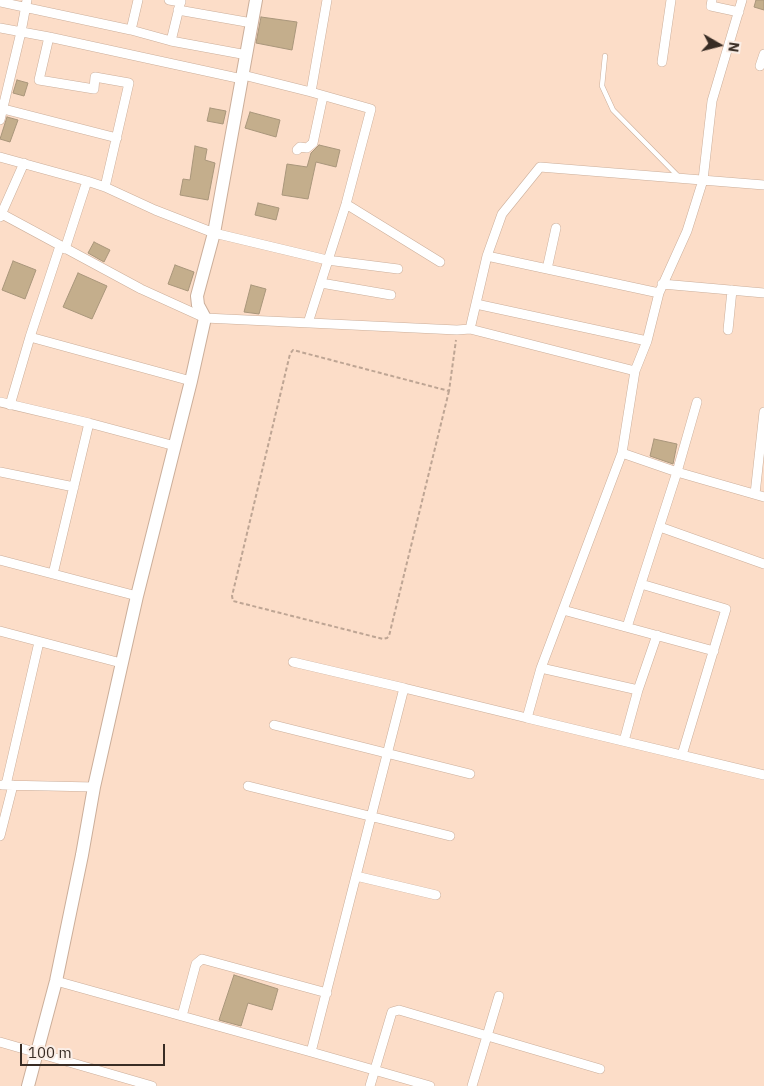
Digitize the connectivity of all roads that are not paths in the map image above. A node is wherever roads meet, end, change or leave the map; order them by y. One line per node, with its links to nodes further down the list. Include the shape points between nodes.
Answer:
1 (138, 0): 14 (street)
2 (168, 0): 10 (street)
3 (256, 0): 12 (main road)
4 (327, 0): 24 (street)
5 (671, 0): 21 (street)
6 (712, 0): 11 (street, via 711,6)
7 (742, 0): 11 (street)
8 (0, 2): 9 (street)
9 (26, 4): 14 (street); 15 (street)
10 (180, 4): 12 (street); 17 (street)
11 (739, 12): 33 (street, via 712,101)
12 (252, 23): 19 (main road)
13 (0, 28): 15 (street)
14 (131, 30): 17 (street)
15 (21, 32): 16 (street); 26 (street)
16 (49, 37): 23 (street); 28 (street, via 39,80 94,89 95,77 129,83)
17 (171, 40): 19 (street)
18 (764, 54): 22 (street)
19 (247, 55): 23 (main road)
20 (605, 56): 32 (lane, via 602,86 613,110)
21 (662, 62)
22 (760, 66)
23 (243, 77): 24 (street); 40 (main road)
24 (311, 92): 25 (street)
25 (323, 96): 29 (street, via 313,144); 37 (street, via 371,109)
26 (2, 109): 27 (street); 28 (street)
27 (0, 120)
28 (117, 138): 36 (street)
29 (297, 150)
30 (0, 157): 31 (street)
31 (24, 163): 34 (street); 38 (street)
32 (679, 178): 33 (street); 42 (street, via 540,167 502,214)
33 (703, 180): 35 (street); 48 (street, via 687,232)
34 (87, 181): 36 (street); 41 (street)
35 (764, 185)
36 (105, 187): 40 (street)
37 (346, 204): 43 (street); 44 (street)
38 (0, 215): 41 (street)
39 (556, 228): 46 (street)
40 (214, 232): 43 (street); 54 (main road, via 197,296)
41 (62, 248): 54 (street); 58 (street)
42 (488, 256): 46 (street); 53 (street)
43 (327, 260): 45 (street); 47 (street)
44 (440, 262)
45 (398, 269)
46 (547, 269): 50 (street)
47 (322, 283): 52 (street); 55 (street)
48 (662, 284): 49 (street); 50 (street)
49 (732, 290): 51 (street); 57 (street)
50 (659, 293): 59 (street)
51 (764, 293)
52 (391, 295)
53 (476, 304): 56 (street); 59 (street)
54 (205, 318): 55 (street); 61 (main road)
55 (308, 323): 56 (street)
56 (470, 329): 60 (street)
57 (728, 330)
58 (30, 337): 61 (street); 64 (street)
59 (648, 341): 60 (street)
60 (635, 371): 68 (street)
61 (191, 381): 67 (main road)
62 (0, 402): 64 (street)
63 (696, 402): 70 (street)
64 (10, 405): 66 (street)
65 (764, 412): 72 (street)
66 (89, 423): 67 (street); 71 (street)
67 (175, 446): 78 (main road)
68 (622, 453): 70 (street); 79 (street)
69 (0, 472): 71 (street)
70 (677, 472): 72 (street); 73 (street)
71 (74, 487): 76 (street)
72 (759, 495)
73 (660, 527): 75 (street); 77 (street)
74 (0, 560): 76 (street)
75 (764, 564)
76 (53, 574): 78 (street)
77 (641, 584): 80 (street); 84 (street, via 726,610)
78 (136, 596): 86 (main road)
79 (563, 610): 80 (street); 87 (street)
80 (627, 627): 82 (street)
81 (0, 631): 83 (street)
82 (657, 635): 84 (street); 89 (street)
83 (39, 642): 86 (street); 97 (street)
84 (714, 650): 94 (street)
85 (294, 662): 88 (street)
86 (121, 663): 99 (main road)
87 (541, 668): 89 (street); 90 (street)
88 (404, 688): 90 (street); 93 (street)
89 (638, 690): 92 (street)
90 (527, 718): 92 (street)
91 (274, 725): 93 (street)
92 (624, 741): 94 (street)
93 (387, 754): 95 (street); 100 (street)
94 (682, 755): 96 (street)
95 (470, 774)
96 (764, 775)
97 (6, 785): 99 (street); 101 (street)
98 (248, 786): 100 (street)
99 (94, 787): 105 (main road)
100 (371, 818): 102 (street); 103 (street)
101 (0, 836)
102 (450, 836)
103 (356, 876): 104 (street); 106 (street)
104 (436, 895)
105 (56, 981): 108 (street); 111 (main road)
106 (326, 992): 108 (street, via 202,959 196,964); 112 (street)
107 (499, 996): 109 (street)
108 (182, 1016): 112 (street)
109 (487, 1035): 113 (street); 114 (street, via 395,1010); 119 (street)
110 (0, 1042): 111 (street)
111 (37, 1052): 115 (main road); 116 (street)
112 (311, 1052): 114 (street)
113 (600, 1069)
114 (375, 1070): 117 (street); 118 (street)
115 (28, 1086)
116 (152, 1086)
117 (370, 1086)
118 (430, 1086)
119 (472, 1086)

